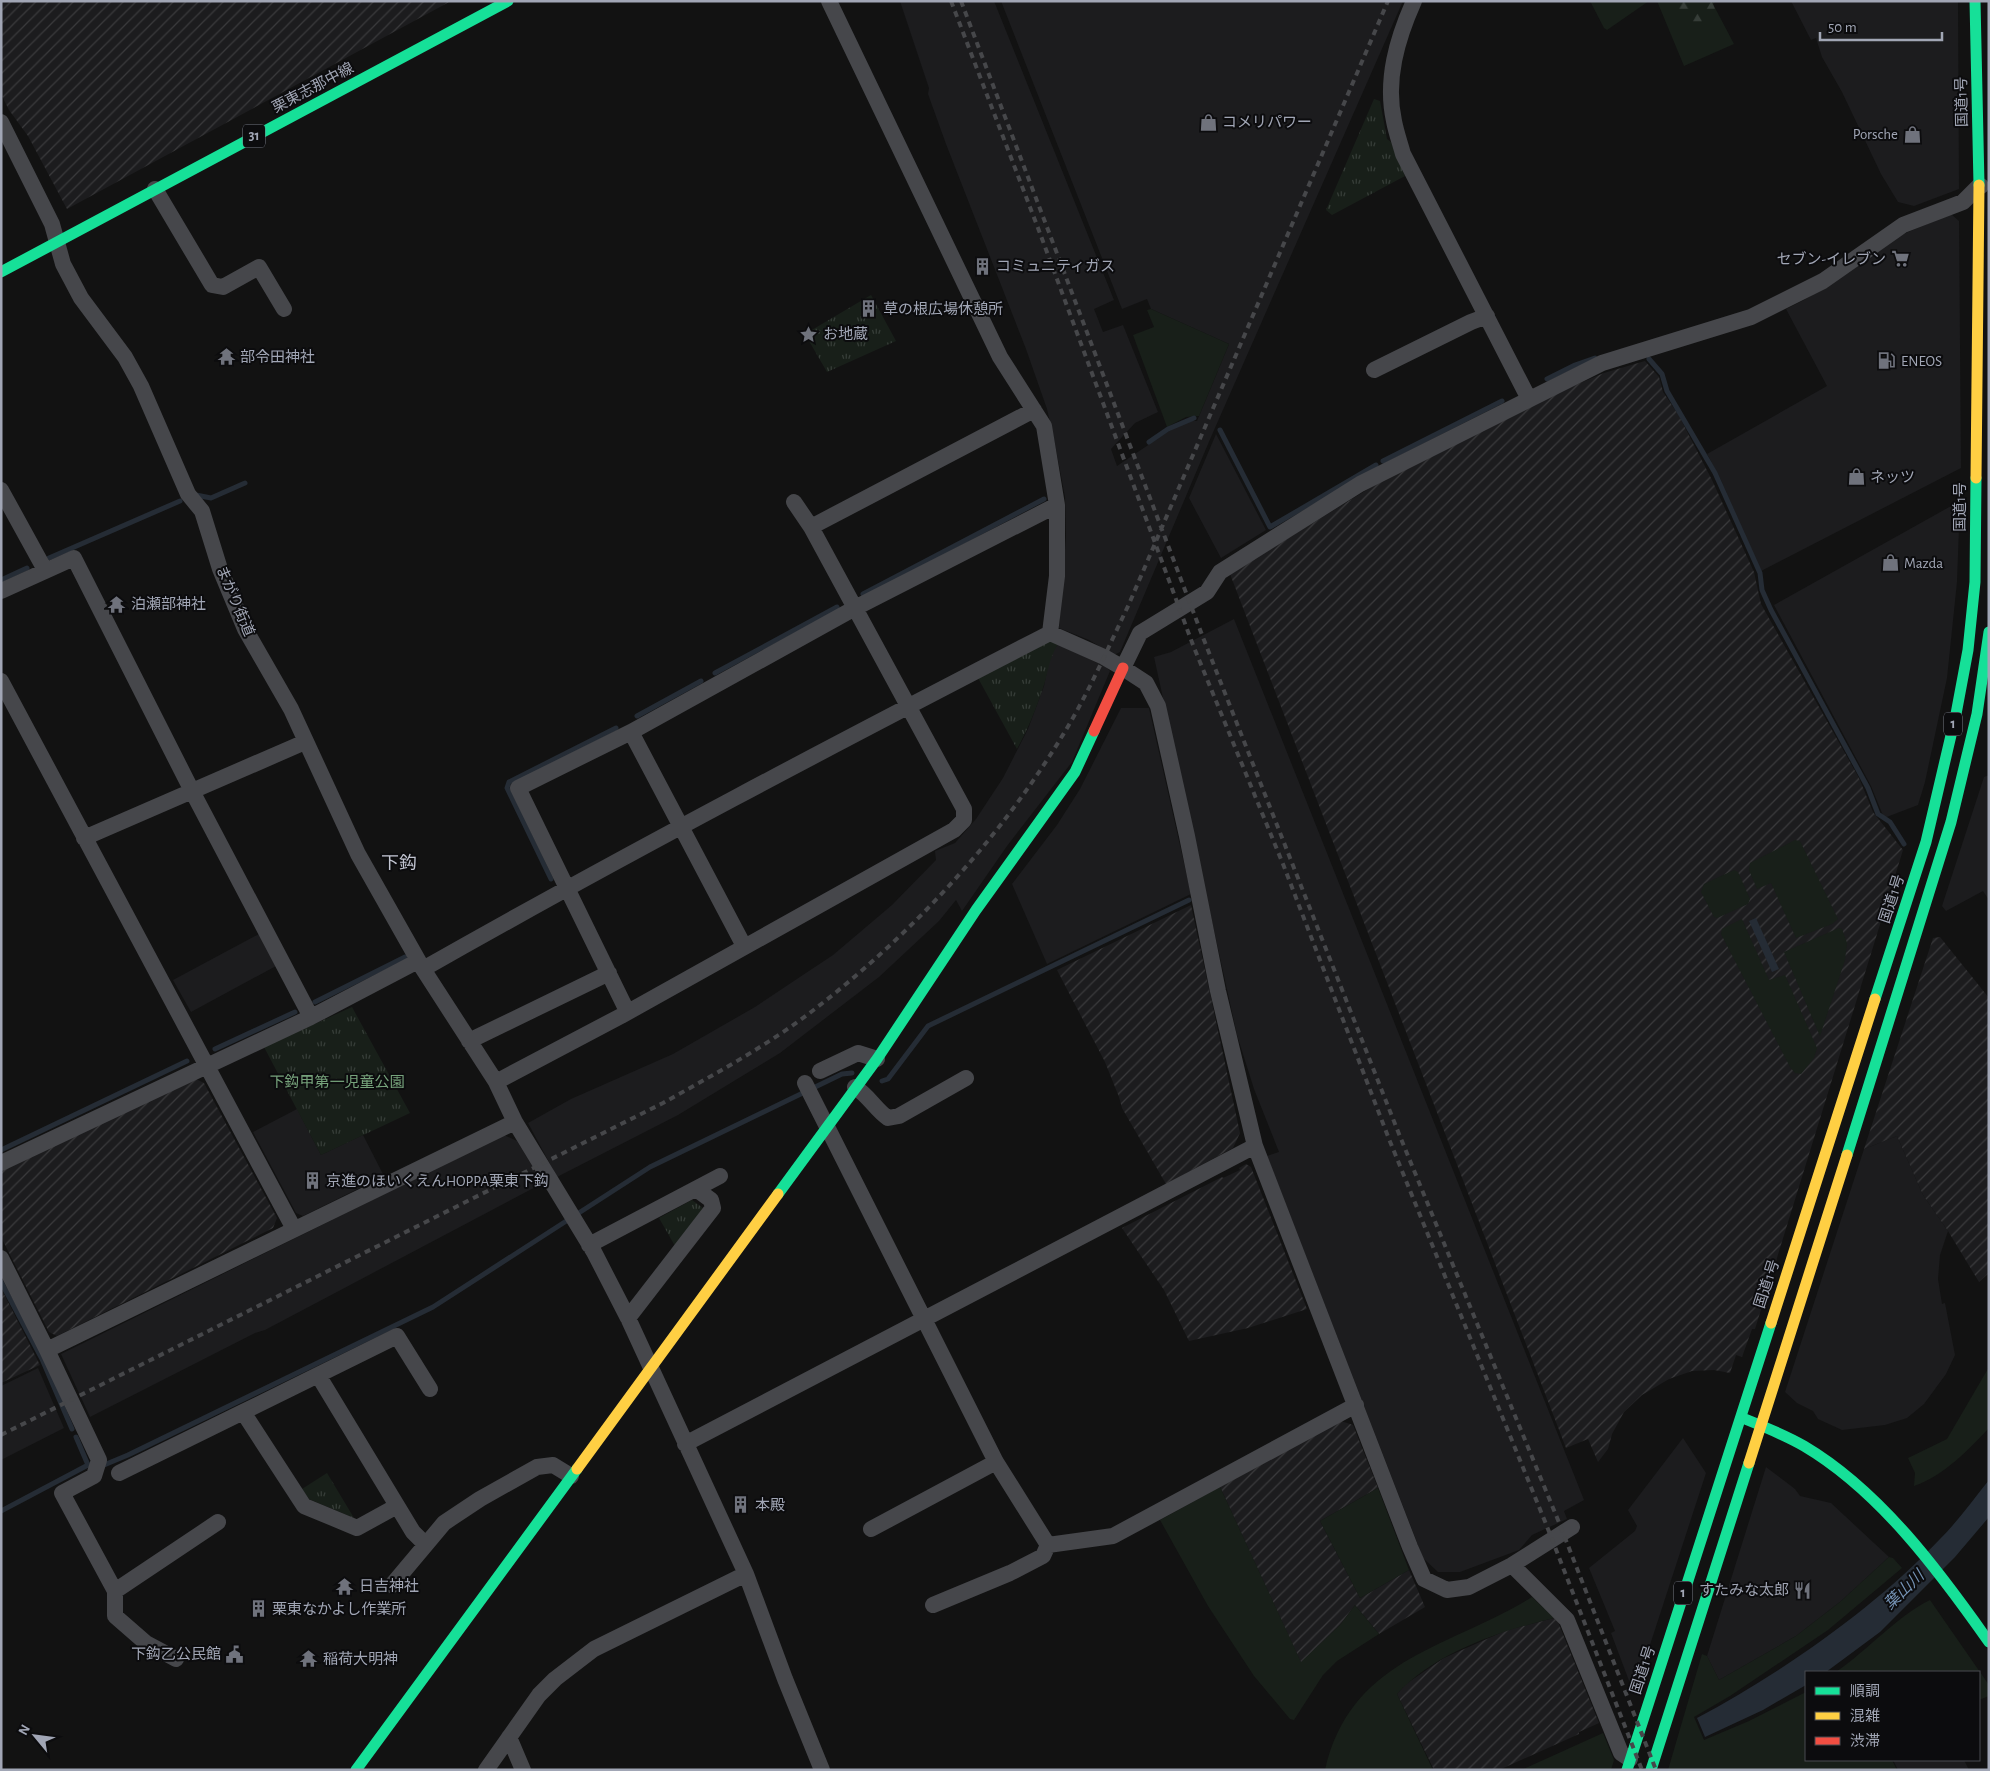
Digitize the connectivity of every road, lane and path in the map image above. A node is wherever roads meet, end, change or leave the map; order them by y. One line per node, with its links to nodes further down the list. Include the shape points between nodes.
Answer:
1 (508, 1): 7 (main road, 栗東志那中線 / 31)
2 (829, 1): 14 (street, via 1000,357)
3 (1414, 1): 11 (street, via 1395,55 1390,85 1393,120 1403,154)
4 (1975, 1): 6 (main road, 国道1号 / 1)
5 (1, 122): 8 (street, まがり街道, via 52,224)
6 (1984, 186): 13 (street, via 1963,202 1904,225 1823,280 1751,317 1602,363); 15 (main road, 国道1号 / 1)
7 (155, 189): 8 (main road, 栗東志那中線 / 31); 10 (street, via 212,285 223,287 259,267)
8 (56, 242): 9 (main road, 栗東志那中線 / 31); 29 (street, まがり街道, via 63,264 81,298 141,386 188,494 202,511 220,569 245,629 291,710)
9 (1, 272)
10 (284, 309)
11 (1488, 316): 12 (street); 13 (street)
12 (1374, 370)
13 (1529, 399): 25 (street, via 1360,484 1220,572 1207,592 1140,632)
14 (1034, 410): 18 (street, via 1044,426); 19 (street)
15 (1982, 464): 64 (main road, 国道1号 / 1, via 1968,650 1926,842)
16 (1, 490): 20 (street)
17 (794, 502): 19 (street)
18 (1057, 505): 22 (street); 24 (street, via 1057,576)
19 (811, 527): 22 (street)
20 (45, 570): 21 (street); 30 (street, via 74,558)
21 (1, 591)
22 (855, 608): 27 (street); 28 (street)
23 (1989, 632): 65 (main road, 1, via 1982,691 1944,849)
24 (1050, 633): 25 (street); 27 (street)
25 (1124, 668): 40 (main road, via 1075,772 976,910); 49 (street, via 1146,683 1158,706 1218,990)
26 (2, 686): 32 (street)
27 (908, 706): 31 (street); 34 (street, via 964,809 964,820 954,830)
28 (632, 732): 31 (street); 33 (street, via 518,788)
29 (305, 742): 30 (street); 35 (street, まがり街道, via 358,854)
30 (192, 791): 32 (street); 38 (street)
31 (682, 827): 33 (street); 34 (street)
32 (84, 838): 41 (street)
33 (566, 888): 35 (street); 36 (street)
34 (744, 946): 37 (street)
35 (421, 965): 38 (street); 39 (street, まがり街道)
36 (609, 973): 37 (street); 39 (street)
37 (627, 1011): 44 (street)
38 (311, 1017): 41 (street)
39 (469, 1041): 44 (street, まがり街道)
40 (877, 1059): 42 (street, via 858,1053); 45 (main road)
41 (206, 1065): 50 (street); 53 (street)
42 (820, 1071)
43 (966, 1078): 45 (street, via 899,1116 888,1118)
44 (496, 1082): 47 (street, まがり街道)
45 (855, 1087): 48 (main road)
46 (808, 1089): 48 (street)
47 (515, 1122): 53 (street); 54 (street, まがり街道)
48 (826, 1127): 57 (street); 59 (main road)
49 (1255, 1146): 57 (street); 62 (street)
50 (1, 1163)
51 (720, 1176): 52 (street)
52 (696, 1189): 54 (street); 56 (street, via 712,1200 713,1208)
53 (294, 1229): 58 (street)
54 (590, 1245): 56 (street, まがり街道)
55 (1, 1258): 58 (street)
56 (628, 1318): 59 (street, まがり街道)
57 (925, 1320): 66 (street); 67 (street)
58 (47, 1350): 79 (street, via 99,1460 94,1476 62,1493)
59 (651, 1369): 66 (street, まがり街道); 69 (main road)
60 (318, 1375): 61 (street, via 397,1336); 63 (street); 70 (street)
61 (430, 1388)
62 (1356, 1405): 75 (street, via 1112,1536); 76 (street, via 1424,1579 1447,1590 1469,1587)
63 (242, 1412): 68 (street); 70 (street, via 304,1506 357,1528)
64 (1740, 1416): 65 (main road); 84 (main road, 国道1号 / 1)
65 (1760, 1424): 81 (main road, via 1809,1449 1871,1500 1915,1547); 89 (main road, 1)
66 (685, 1444): 77 (street, まがり街道)
67 (996, 1462): 73 (street); 75 (street)
68 (119, 1473)
69 (571, 1476): 74 (street, via 553,1465 537,1467 444,1523); 85 (main road)
70 (398, 1506): 74 (street, via 413,1532)
71 (218, 1522): 79 (street)
72 (1572, 1527): 76 (street)
73 (871, 1529)
74 (425, 1544): 78 (street)
75 (1048, 1545): 80 (street, via 1043,1556)
76 (1512, 1564): 84 (street, via 1567,1620)
77 (746, 1574): 83 (street, via 594,1650 539,1695); 88 (street, まがり街道)
78 (392, 1585)
79 (114, 1591): 82 (street, via 115,1616 146,1643)
80 (933, 1605)
81 (1989, 1642)
82 (176, 1659)
83 (509, 1737): 86 (street); 87 (street)
84 (1628, 1764)
85 (356, 1770)
86 (486, 1770)
87 (523, 1770)
88 (822, 1770)
89 (1651, 1770)

